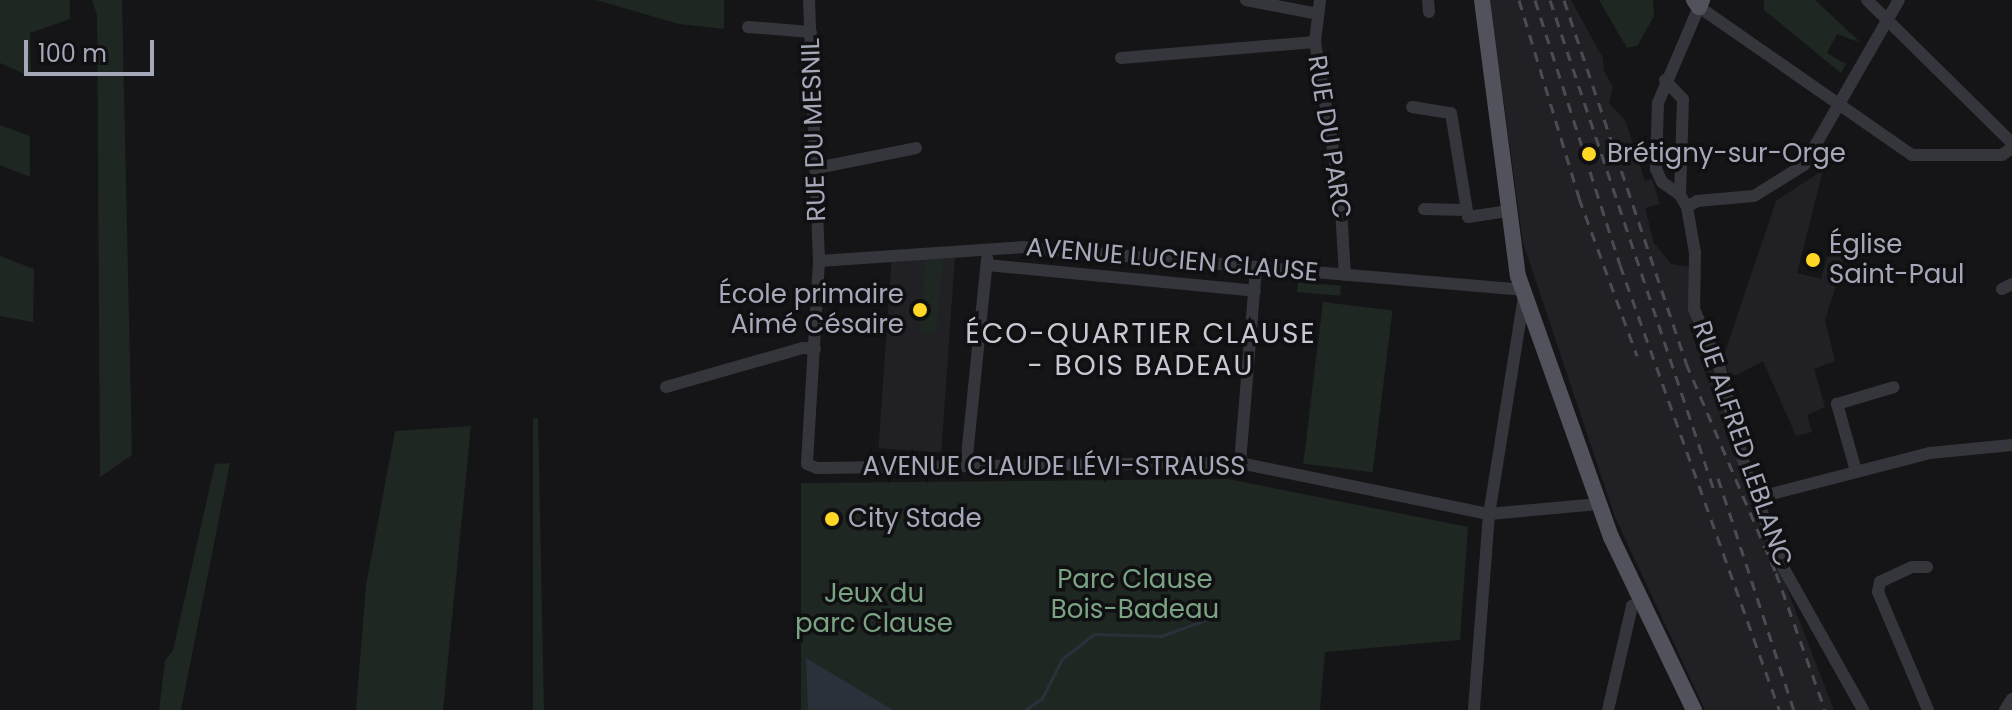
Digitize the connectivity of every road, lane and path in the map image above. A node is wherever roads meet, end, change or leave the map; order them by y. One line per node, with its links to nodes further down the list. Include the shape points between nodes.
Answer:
1 (809, 0): 11 (street, RUE DU MESNIL)
2 (1246, 0): 8 (street)
3 (1320, 0): 8 (street, RUE DU PARC)
4 (1482, 0): 23 (main road)
5 (1867, 0): 9 (street)
6 (1899, 0): 9 (street)
7 (1698, 2): 14 (street); 16 (street)
8 (1318, 14): 12 (street, RUE DU PARC)
9 (1888, 20): 16 (street); 17 (street)
10 (748, 27): 11 (street)
11 (811, 32): 19 (street, RUE DU MESNIL)
12 (1315, 42): 13 (street); 28 (street, RUE DU PARC, via 1340,192)
13 (1121, 58)
14 (1665, 80): 20 (street, RUE ALFRED LEBLANC, via 1683,99); 20 (street, via 1656,169 1662,182)
15 (1412, 107): 22 (street, via 1451,113)
16 (1841, 108): 17 (street, via 1912,155 2002,155); 20 (street, via 1810,157 1782,181 1743,199)
17 (2012, 145)
18 (916, 148): 19 (street)
19 (817, 168): 25 (street, RUE DU MESNIL)
20 (1684, 201): 39 (street, RUE ALFRED LEBLANC, via 1695,253 1694,309 1720,369)
21 (1424, 209): 22 (street)
22 (1465, 210): 23 (street, via 1471,217)
23 (1508, 211): 29 (main road)
24 (989, 247): 25 (street, AVENUE LUCIEN CLAUSE); 26 (street); 27 (street, AVENUE LUCIEN CLAUSE)
25 (819, 261): 31 (street, RUE DU MESNIL)
26 (987, 265): 30 (street); 37 (street)
27 (1256, 267): 28 (street, AVENUE LUCIEN CLAUSE); 30 (street)
28 (1345, 275): 29 (street, AVENUE LUCIEN CLAUSE)
29 (1525, 290): 40 (main road); 41 (street)
30 (1255, 291): 35 (street)
31 (815, 349): 32 (street); 36 (street, RUE DU MESNIL)
32 (666, 387)
33 (1894, 387): 38 (street, via 1837,404)
34 (2012, 445): 38 (street, via 1930,453)
35 (1240, 463): 37 (street, AVENUE CLAUDE LÉVI-STRAUSS); 41 (street, AVENUE CLAUDE LÉVI-STRAUSS)
36 (807, 464): 37 (street, AVENUE CLAUDE LÉVI-STRAUSS)
37 (966, 466)
38 (1856, 471): 39 (street)
39 (1756, 498): 48 (street, RUE ALFRED LEBLANC, via 1797,596)
40 (1599, 504): 41 (street, AVENUE CLAUDE LÉVI-STRAUSS); 43 (main road)
41 (1489, 514): 45 (street)
42 (1927, 567): 49 (street, via 1912,567 1880,582 1878,592)
43 (1644, 600): 46 (street, via 1632,606); 47 (main road)
44 (2012, 699): 50 (street)
45 (1474, 710)
46 (1608, 710)
47 (1694, 710)
48 (1863, 710)
49 (1928, 710)
50 (2005, 710)

